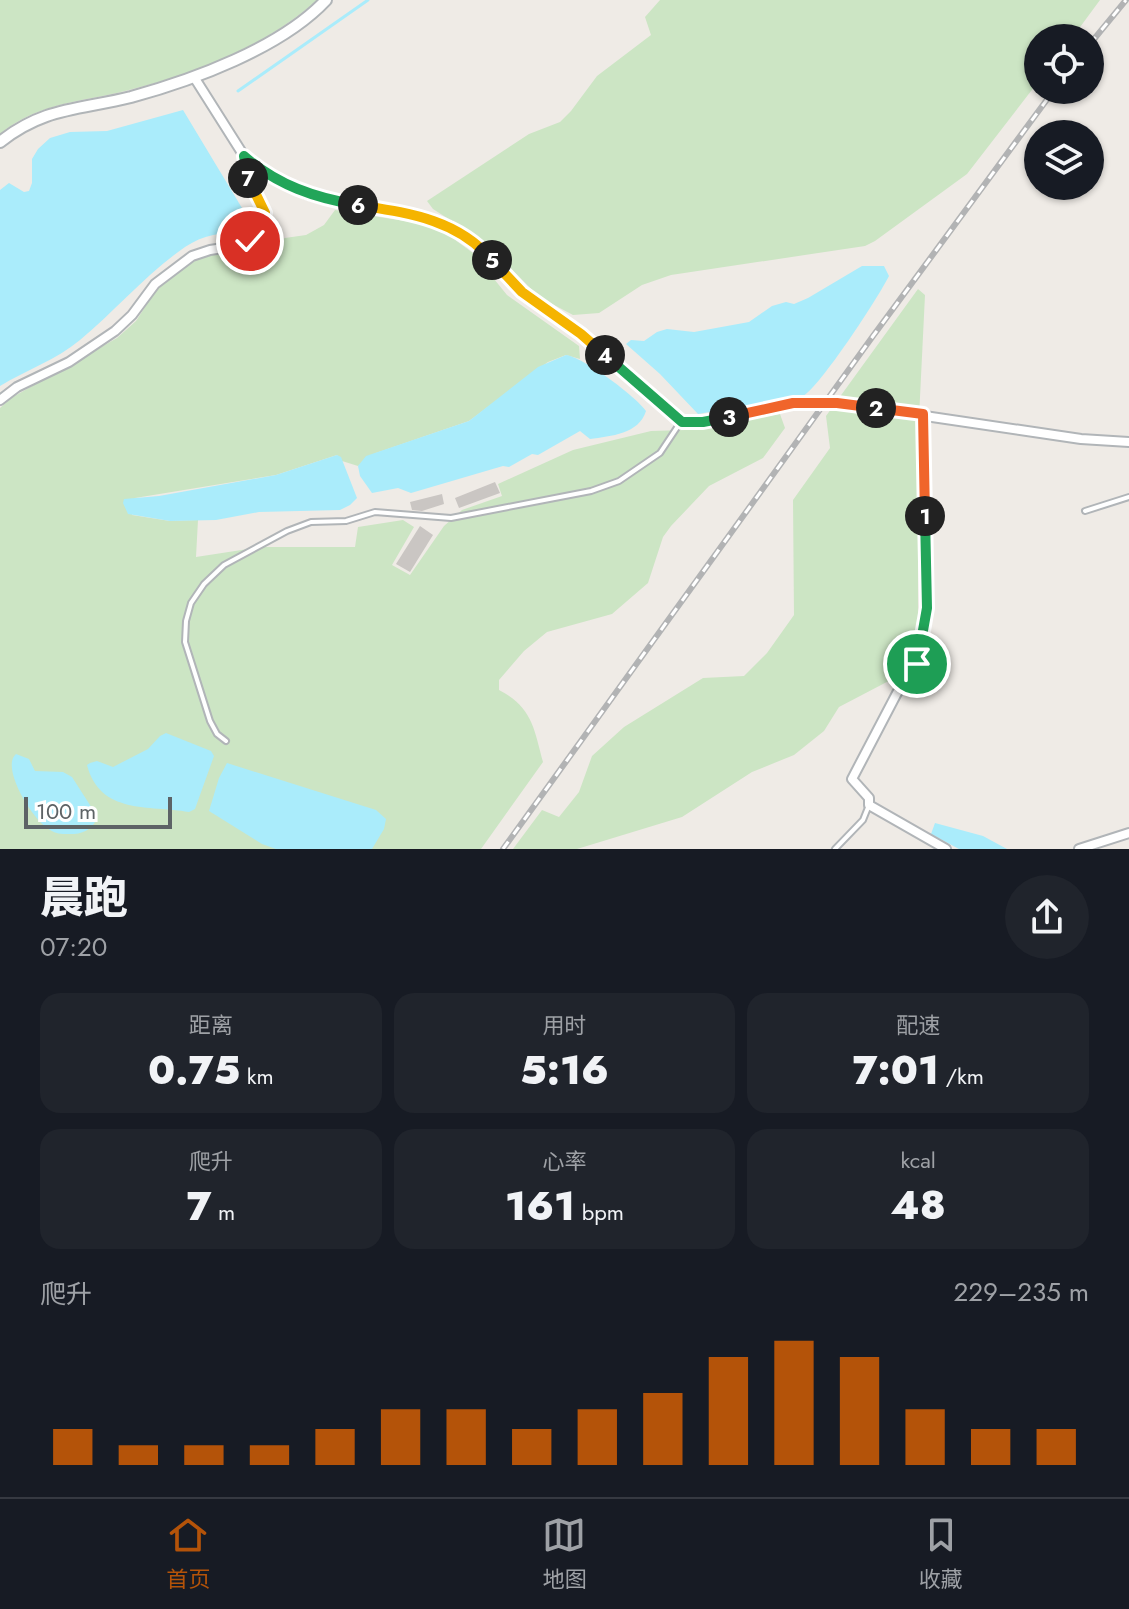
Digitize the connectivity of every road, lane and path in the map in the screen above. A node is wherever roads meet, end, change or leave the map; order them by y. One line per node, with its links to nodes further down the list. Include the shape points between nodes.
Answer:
1 (326, 0): 2 (street, via 291,28)
2 (194, 77): 3 (street, via 39,117); 4 (street)
3 (0, 142)
4 (244, 156): 5 (street, via 250,184 265,213 256,236 243,245 192,256 155,284 115,331); 7 (street, via 306,194 450,226)
5 (0, 400)
6 (923, 414): 7 (street, via 802,403); 8 (street); 12 (street, via 927,608 917,664 852,779)
7 (682, 422): 11 (lane, via 660,453 619,481 591,491 451,518 375,512 346,521 311,522 224,565 191,603 185,642 210,721)
8 (1129, 442)
9 (1129, 497): 10 (lane)
10 (1085, 511)
11 (226, 741)
12 (869, 805): 14 (lane, via 855,830); 15 (street)
13 (1129, 833): 16 (street)
14 (835, 849)
15 (946, 849)
16 (1079, 849)

